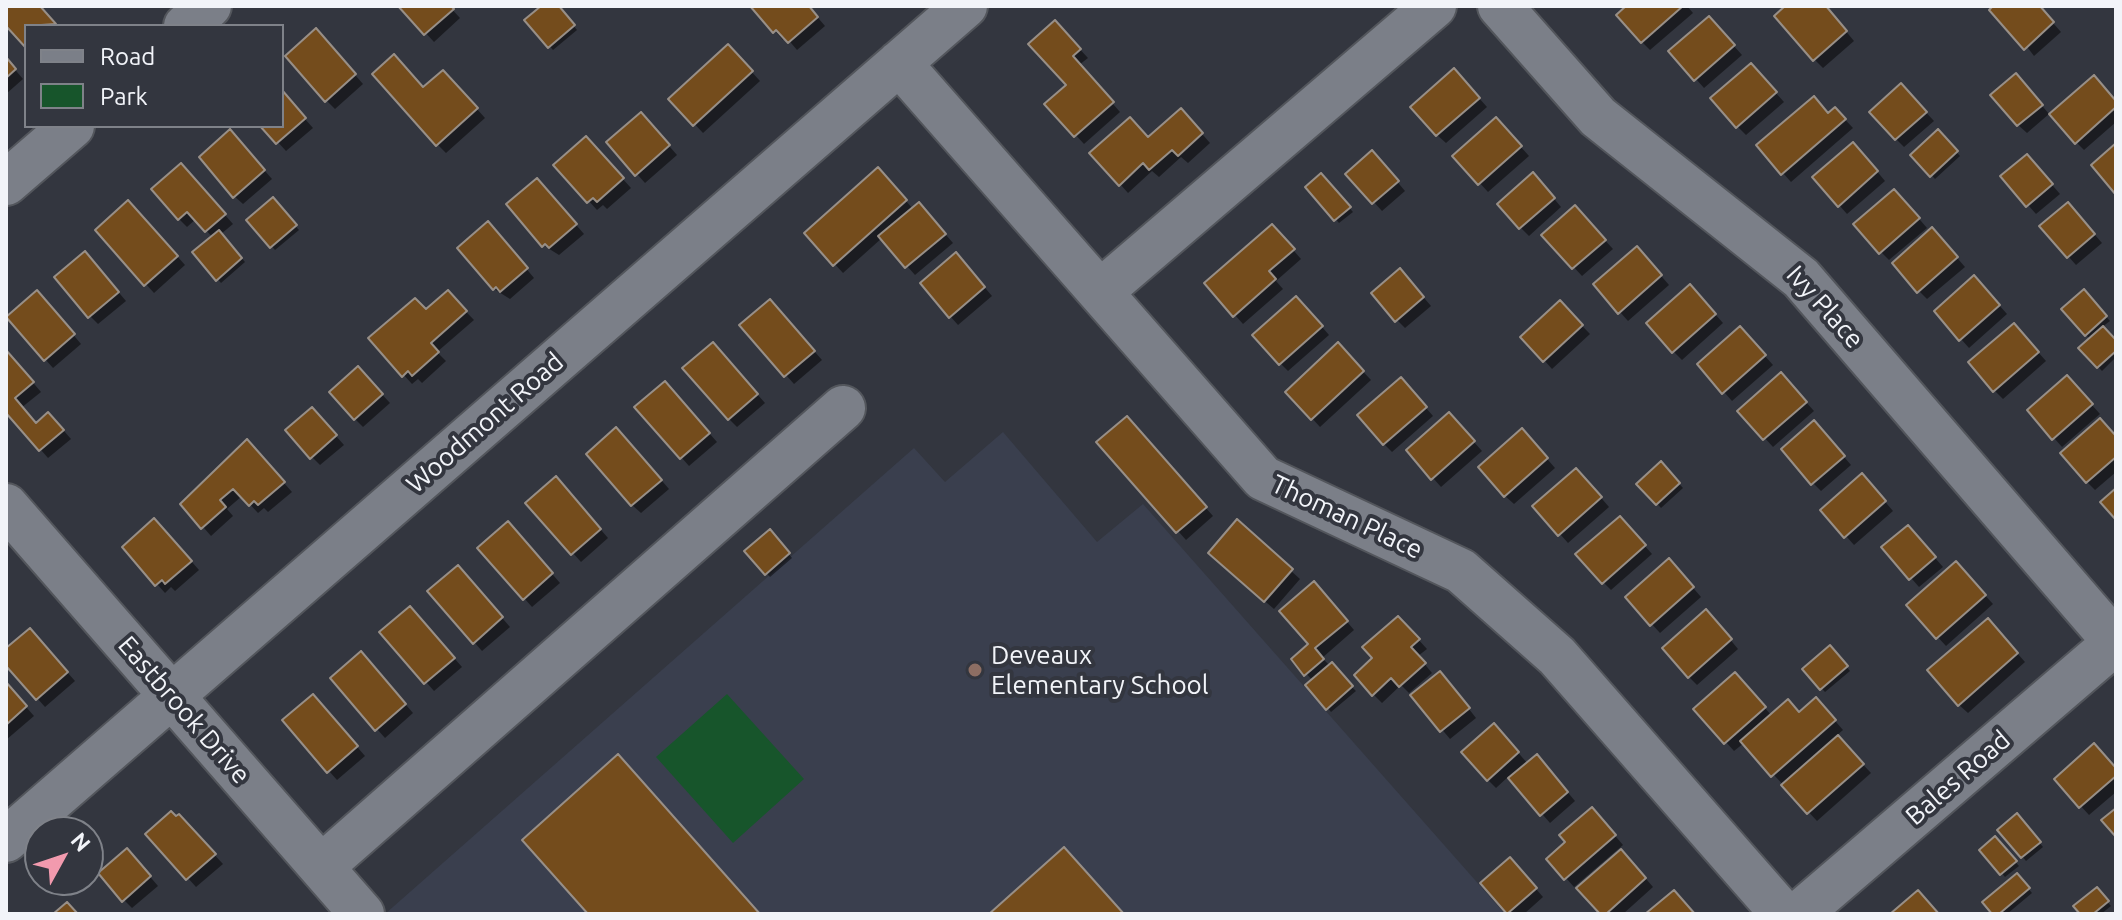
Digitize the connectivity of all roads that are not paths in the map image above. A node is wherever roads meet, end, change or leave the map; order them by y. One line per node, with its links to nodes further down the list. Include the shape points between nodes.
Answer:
1 (209, 6): 5 (street)
2 (965, 6): 6 (street, Woodmont Road)
3 (1434, 6): 9 (street)
4 (1500, 6): 12 (street, Ivy Place, via 1598,117 1801,278)
5 (188, 24)
6 (899, 63): 9 (street, Thoman Place); 13 (street, Woodmont Road)
7 (70, 128): 8 (street)
8 (6, 183)
9 (1100, 292): 17 (street, Thoman Place, via 1263,478 1461,571 1557,656)
10 (843, 408): 15 (street)
11 (6, 506): 13 (street, Eastbrook Drive)
12 (2116, 642): 18 (street, Bales Road)
13 (172, 696): 14 (street, Woodmont Road); 15 (street, Eastbrook Drive)
14 (6, 840)
15 (321, 867): 16 (street, Eastbrook Drive)
16 (362, 914)
17 (1783, 914)
18 (1799, 914)

